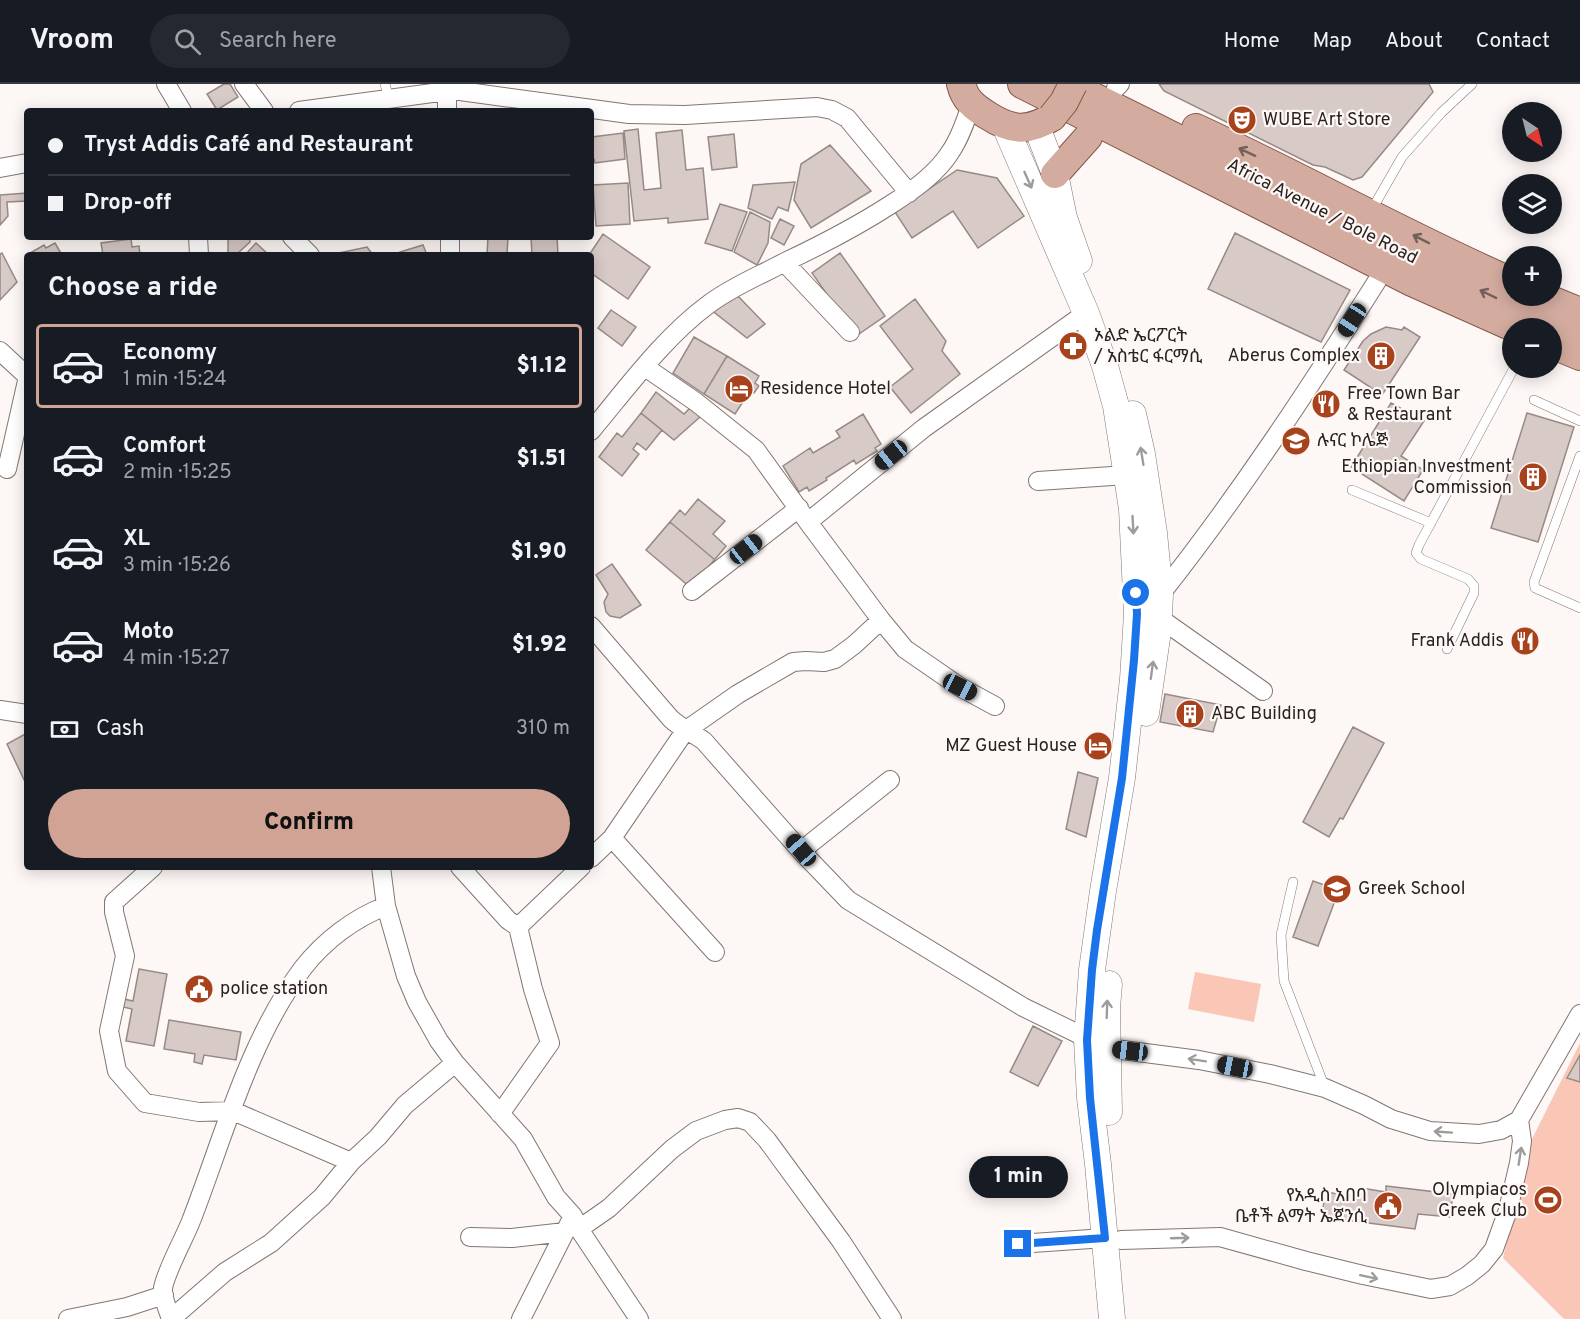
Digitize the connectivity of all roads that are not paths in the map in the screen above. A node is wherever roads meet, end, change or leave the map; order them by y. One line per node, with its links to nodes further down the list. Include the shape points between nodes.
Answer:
1 (166, 84): 11 (street)
2 (244, 84): 12 (street)
3 (1022, 84): 34 (main road, Africa Avenue / Bole Road, via 1412,282)
4 (1067, 84): 36 (main road, Africa Avenue / Bole Road, one-way to 4, via 1373,239)
5 (1073, 84): 17 (main road, bridge, via 1064,102)
6 (1472, 84): 24 (lane, via 1441,112 1402,158)
7 (1116, 85): 24 (main road, one-way to 7)
8 (457, 88): 10 (street); 14 (street); 15 (street)
9 (962, 90): 18 (main road); 23 (street, via 952,151)
10 (387, 91): 13 (street)
11 (180, 108)
12 (262, 108)
13 (311, 108)
14 (448, 108)
15 (589, 108)
16 (594, 109): 23 (street, via 685,115 817,107 832,110 847,118)
17 (1045, 120): 18 (main road, via 1021,128); 19 (main road); 22 (main road)
18 (1005, 126): 25 (main road, one-way to 25)
19 (1088, 137): 22 (main road); 30 (main road)
20 (24, 164): 21 (street)
21 (0, 168)
22 (1055, 174): 25 (main road)
23 (909, 193): 28 (street)
24 (1370, 213): 29 (main road, one-way to 24)
25 (1055, 220): 33 (main road); 59 (main road, one-way to 25, via 1154,533 1142,454 1122,371 1073,246)
26 (295, 240): 27 (street)
27 (307, 252)
28 (785, 263): 35 (street); 41 (street, via 709,304)
29 (1502, 278)
30 (1377, 281): 37 (main road); 59 (street, via 1254,471)
31 (1562, 305): 32 (main road)
32 (1580, 312)
33 (1086, 313): 52 (main road, via 1106,366); 55 (street)
34 (1502, 322)
35 (850, 332)
36 (1580, 334)
37 (1502, 342)
38 (1562, 349): 40 (main road)
39 (0, 351): 43 (street)
40 (1580, 356)
41 (645, 367): 49 (street); 55 (street, via 756,450)
42 (1562, 367): 44 (main road)
43 (24, 373)
44 (1580, 374)
45 (1509, 378): 56 (lane)
46 (24, 394): 51 (street)
47 (1534, 400): 48 (lane)
48 (1580, 421)
49 (594, 427)
50 (1580, 456): 58 (lane, via 1534,582 1535,588)
51 (7, 469)
52 (1127, 476): 53 (street); 59 (main road, one-way to 59)
53 (1038, 481)
54 (1352, 490): 56 (lane)
55 (803, 515): 57 (street); 60 (street)
56 (1431, 523): 62 (lane, via 1416,553 1421,559 1468,579 1474,586)
57 (692, 591)
58 (1580, 608)
59 (1152, 609): 63 (street); 81 (main road, via 1092,970)
60 (881, 620): 64 (street, via 905,649 930,668); 67 (street, via 835,658 793,662)
61 (594, 629): 67 (street)
62 (1447, 649)
63 (1263, 691)
64 (995, 706)
65 (0, 710): 66 (street)
66 (24, 714)
67 (685, 731): 69 (street); 70 (street, via 704,741)
68 (890, 780): 70 (street)
69 (612, 838): 71 (street); 79 (street)
70 (801, 850): 81 (street, via 848,900 1023,1007)
71 (594, 855)
72 (150, 870): 84 (street, via 114,902 125,956 109,1031 117,1071 145,1103 199,1112)
73 (381, 870): 77 (street)
74 (463, 870): 78 (street)
75 (578, 870): 78 (street)
76 (1293, 882): 83 (lane, via 1281,935 1284,981)
77 (386, 906): 82 (street, via 417,1002); 84 (street, via 344,928 304,968 273,1014)
78 (518, 927): 85 (street, via 550,1043)
79 (715, 952)
80 (1580, 1014): 86 (street)
81 (1097, 1044): 83 (street, one-way to 81, via 1199,1060); 90 (main road, via 1090,1098)
82 (455, 1063): 85 (street); 87 (street, via 405,1105)
83 (1325, 1088): 86 (street, one-way to 83, via 1501,1130 1479,1134 1430,1131 1391,1119)
84 (232, 1111): 87 (street); 92 (street)
85 (500, 1114): 88 (street, via 524,1139)
86 (1520, 1120): 90 (street, one-way to 86, via 1220,1237 1363,1275 1431,1289 1450,1286 1482,1264 1494,1249 1519,1163)
87 (351, 1162): 94 (street, via 322,1197 271,1243 225,1272)
88 (572, 1226): 89 (street, via 512,1238); 95 (street); 96 (street); 97 (street, via 609,1208 696,1131 738,1118 750,1122 766,1140 841,1241)
89 (470, 1237)
90 (1113, 1239): 91 (street); 98 (main road); 99 (main road)
91 (1018, 1244)
92 (164, 1295): 93 (street); 94 (street)
93 (68, 1319)
94 (171, 1319)
95 (521, 1319)
96 (639, 1319)
97 (892, 1319)
98 (1112, 1319)
99 (1125, 1319)

